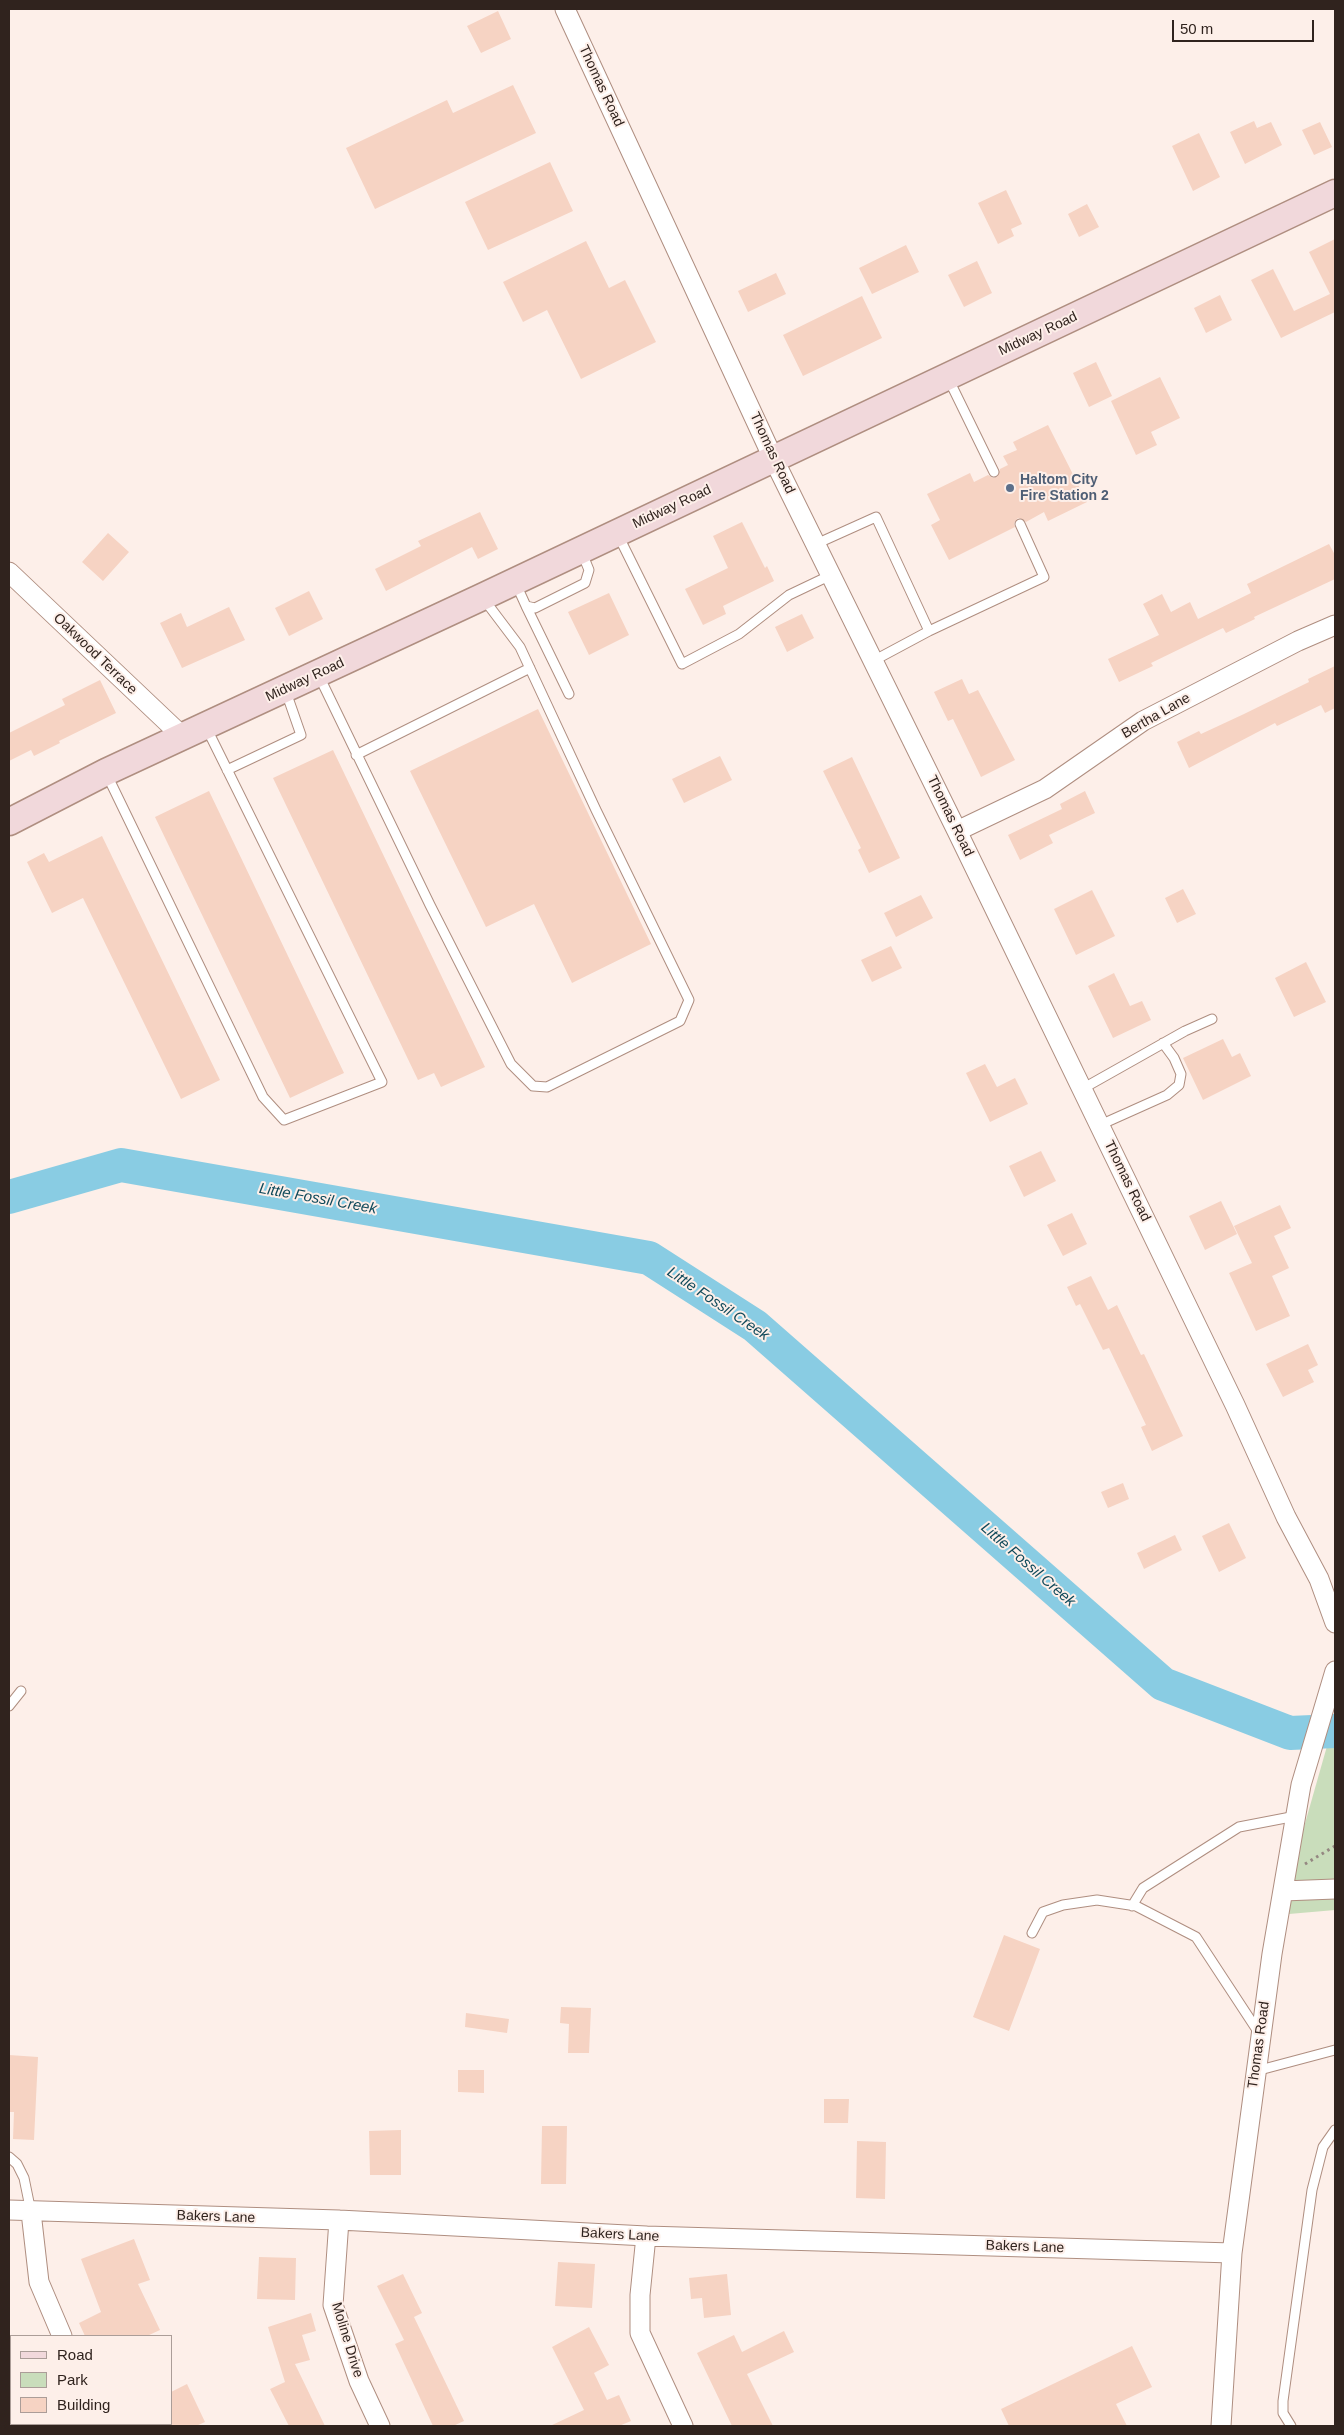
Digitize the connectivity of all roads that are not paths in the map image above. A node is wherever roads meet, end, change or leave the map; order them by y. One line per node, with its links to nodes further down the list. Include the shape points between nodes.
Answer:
1 (565, 9): 4 (street, Thomas Road)
2 (1335, 193): 3 (main road, Midway Road)
3 (947, 376): 4 (main road, Midway Road); 5 (lane)
4 (773, 458): 7 (main road, Midway Road); 8 (street, Thomas Road)
5 (994, 472)
6 (1020, 524): 16 (lane, via 1044,577)
7 (617, 533): 9 (main road, Midway Road); 11 (lane, via 682,664 739,634 790,595)
8 (816, 544): 11 (street, Thomas Road); 16 (lane, via 876,516)
9 (581, 550): 12 (main road, Midway Road); 14 (lane, via 589,570 585,583 536,608)
10 (9, 572): 23 (street, Oakwood Terrace)
11 (831, 575): 17 (street, Thomas Road)
12 (514, 582): 13 (main road, Midway Road); 14 (lane)
13 (482, 597): 18 (lane, via 520,647); 19 (main road, Midway Road)
14 (526, 606): 21 (lane)
15 (1335, 625): 28 (street, Bertha Lane, via 1143,720 1045,789)
16 (929, 631): 17 (lane)
17 (874, 661): 28 (street, Thomas Road)
18 (530, 668): 24 (lane); 24 (lane, via 689,1000 680,1021 547,1086 533,1086 511,1064)
19 (318, 674): 20 (main road, Midway Road); 24 (lane)
20 (285, 689): 22 (main road, Midway Road); 25 (lane, via 301,735)
21 (569, 694)
22 (205, 726): 23 (main road, Midway Road); 25 (lane)
23 (182, 736): 26 (main road, Midway Road)
24 (356, 755)
25 (227, 770): 26 (lane, via 382,1082 284,1120 263,1096)
26 (106, 772): 27 (main road, Midway Road)
27 (9, 822)
28 (957, 831): 31 (street, Thomas Road)
29 (1212, 1019): 30 (lane)
30 (1163, 1043): 31 (lane); 32 (lane, via 1181,1074 1179,1085 1167,1095)
31 (1082, 1089): 32 (street, Thomas Road)
32 (1100, 1125): 33 (street, Thomas Road, via 1286,1517 1319,1578)
33 (1335, 1623)
34 (1335, 1671): 37 (street, Thomas Road)
35 (21, 1691): 36 (lane)
36 (9, 1706)
37 (1296, 1816): 39 (street, Thomas Road); 40 (lane, via 1239,1827 1143,1888)
38 (1335, 1889): 39 (street)
39 (1283, 1891): 42 (street, Thomas Road)
40 (1132, 1906): 41 (lane, via 1097,1900 1063,1905 1044,1912); 42 (lane, via 1196,1937)
41 (1032, 1934)
42 (1261, 2035): 44 (street, Thomas Road)
43 (1335, 2050): 44 (lane)
44 (1256, 2070): 51 (street, Thomas Road)
45 (1335, 2130): 56 (lane, via 1323,2147 1312,2190 1282,2401 1283,2413)
46 (9, 2157): 48 (lane, via 24,2178)
47 (9, 2210): 48 (street, Bakers Lane)
48 (31, 2212): 49 (street, Bakers Lane); 52 (street, via 39,2282)
49 (339, 2220): 50 (street, Bakers Lane); 53 (street, Moline Drive, via 334,2305 359,2381)
50 (646, 2236): 51 (street, Bakers Lane); 54 (street, via 640,2333)
51 (1232, 2253): 55 (street, Thomas Road)
52 (62, 2335)
53 (380, 2426)
54 (683, 2426)
55 (1221, 2426)
56 (1290, 2426)

